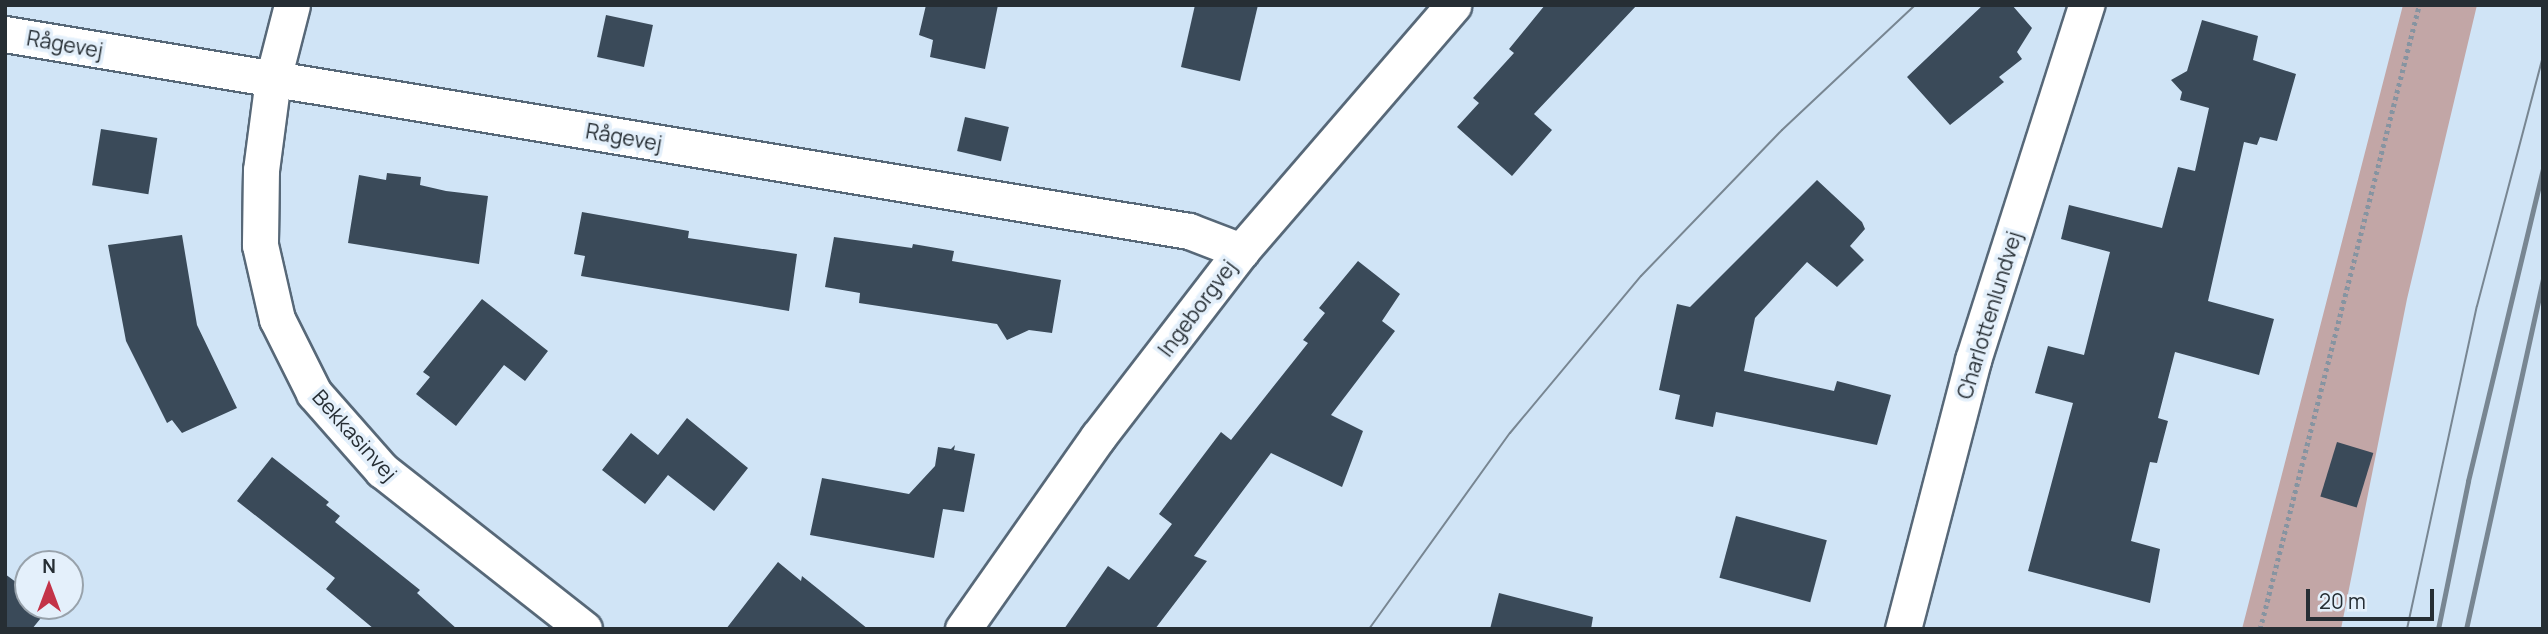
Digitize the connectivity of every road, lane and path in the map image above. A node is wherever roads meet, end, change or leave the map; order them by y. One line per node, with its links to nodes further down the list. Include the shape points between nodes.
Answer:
1 (292, 5): 6 (street, Bekkasinvej)
2 (1453, 5): 7 (street, Ingeborgvej)
3 (2086, 5): 10 (street, Charlottenlundvej, via 1973,360)
4 (2419, 5): 11 (path)
5 (5, 34): 6 (street, Rågevej)
6 (273, 79): 7 (street, Rågevej, via 1178,229); 8 (street, Bekkasinvej, via 261,170 260,245 278,319 314,393 382,470)
7 (1241, 251): 9 (street, Ingeborgvej, via 1098,437)
8 (584, 629)
9 (963, 629)
10 (1903, 629)
11 (2260, 629)

